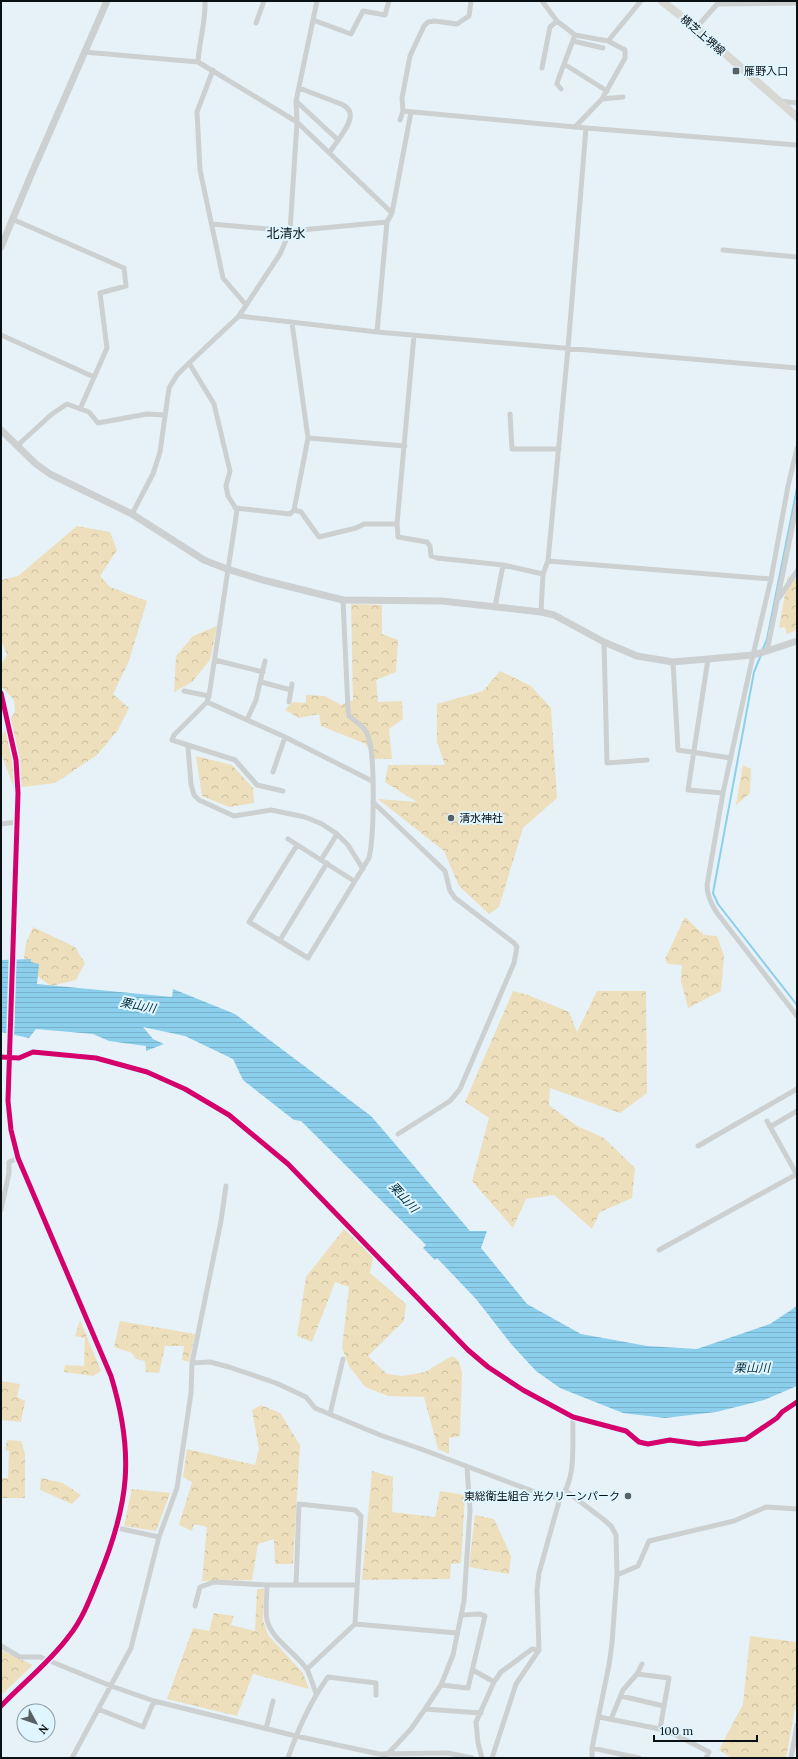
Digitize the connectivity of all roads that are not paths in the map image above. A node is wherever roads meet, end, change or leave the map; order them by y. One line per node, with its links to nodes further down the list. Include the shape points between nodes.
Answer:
1 (107, 1): 20 (street)
2 (205, 1): 21 (street)
3 (264, 1): 14 (street)
4 (317, 1): 12 (street)
5 (390, 1): 12 (street, via 385,15 363,11 350,34)
6 (471, 1): 33 (street, via 469,16 464,21 457,24 434,20 424,26 410,56 402,98)
7 (542, 1): 13 (street)
8 (641, 1): 18 (street)
9 (662, 1): 15 (main road, 横芝上堺線)
10 (719, 3): 11 (street); 15 (street)
11 (797, 3)
12 (313, 20): 25 (street)
13 (557, 21): 16 (street); 23 (street, via 550,26)
14 (256, 23)
15 (696, 28): 31 (main road, 横芝上堺線)
16 (575, 35): 17 (street); 18 (street)
17 (573, 41): 19 (street); 22 (street)
18 (608, 41): 27 (street, via 625,50 626,54)
19 (603, 48)
20 (84, 52): 21 (street); 44 (street)
21 (198, 62): 24 (street)
22 (564, 64): 26 (street, via 557,84); 27 (street)
23 (542, 68)
24 (213, 70): 37 (street); 46 (street, via 197,112 200,170)
25 (299, 88): 30 (street); 40 (street, via 347,108 350,120)
26 (561, 89)
27 (607, 91): 29 (street)
28 (623, 97): 29 (street)
29 (602, 98): 38 (street)
30 (296, 101): 37 (street); 40 (street)
31 (779, 101): 32 (street); 35 (main road, 横芝上堺線)
32 (797, 103)
33 (404, 111): 34 (street); 36 (street)
34 (411, 112): 38 (street); 43 (street)
35 (797, 117)
36 (400, 120)
37 (297, 122): 42 (street); 47 (street)
38 (575, 127): 39 (street)
39 (586, 128): 41 (street); 57 (street)
40 (338, 140): 42 (street)
41 (797, 145)
42 (330, 153): 43 (street)
43 (392, 213): 45 (street)
44 (12, 219): 48 (street); 60 (street, via 124,268 126,286 100,292 107,348)
45 (387, 222): 47 (street); 54 (street)
46 (212, 224): 47 (street); 51 (street, via 223,278)
47 (290, 230): 51 (street, via 280,254)
48 (1, 247)
49 (723, 250): 50 (street)
50 (797, 257)
51 (246, 305): 52 (street)
52 (239, 316): 53 (street); 58 (street)
53 (292, 323): 54 (street); 65 (street)
54 (377, 332): 56 (street)
55 (1, 335): 60 (street)
56 (414, 335): 57 (street); 67 (street)
57 (568, 348): 59 (street); 69 (street)
58 (189, 363): 63 (street, via 169,388); 71 (street, via 214,404 230,471 226,486 228,496)
59 (797, 368)
60 (94, 377): 61 (street)
61 (80, 409): 63 (street, via 89,412 98,423 147,414); 66 (street, via 67,404)
62 (510, 414): 69 (street, via 512,449)
63 (164, 415): 73 (street, via 158,460)
64 (1, 430): 66 (street)
65 (308, 438): 67 (street); 72 (street)
66 (18, 445): 73 (street, via 50,474)
67 (405, 446): 74 (street)
68 (797, 448): 80 (street)
69 (559, 449): 75 (street)
70 (797, 504): 82 (street)
71 (235, 508): 72 (street, via 290,514); 77 (street, via 237,510)
72 (294, 510): 74 (street, via 301,512 319,537 364,524)
73 (132, 514): 77 (street, via 204,560)
74 (397, 524): 76 (street, via 398,537 427,542 431,556)
75 (548, 561): 79 (street); 80 (street)
76 (503, 565): 79 (street); 83 (street)
77 (227, 569): 81 (street); 90 (street)
78 (797, 571): 82 (street)
79 (543, 574): 84 (street)
80 (771, 579): 88 (street)
81 (343, 600): 83 (street, via 442,601); 109 (street, via 348,710 349,716 362,726 370,741)
82 (777, 601): 87 (street)
83 (495, 607): 84 (street)
84 (541, 612): 86 (street, via 554,615)
85 (797, 641): 87 (street)
86 (604, 642): 92 (street, via 638,656); 107 (street, via 607,763)
87 (767, 651): 88 (street)
88 (752, 655): 89 (street); 106 (street)
89 (708, 659): 92 (street); 105 (street)
90 (215, 660): 93 (street); 99 (street)
91 (265, 661): 93 (street)
92 (673, 662): 105 (street, via 678,750)
93 (263, 672): 94 (street)
94 (261, 682): 96 (street); 102 (street)
95 (292, 684): 96 (street)
96 (291, 690): 101 (street)
97 (184, 691): 99 (street)
98 (1, 693): 113 (street, via 16,760)
99 (209, 696): 100 (street)
100 (207, 702): 102 (street); 104 (street, via 174,735 172,740)
101 (289, 702)
102 (247, 720): 103 (street)
103 (285, 737): 108 (street); 109 (street)
104 (188, 747): 110 (street, via 235,760 257,785); 115 (street, via 191,784 194,795 200,800 234,816 271,810 305,817)
105 (694, 752): 106 (street); 111 (street, via 688,790)
106 (731, 758): 111 (street)
107 (647, 760)
108 (273, 772)
109 (372, 781): 112 (street)
110 (283, 792)
111 (723, 793): 123 (street, via 707,894 717,913)
112 (373, 802): 120 (street, via 372,848); 128 (street, via 445,871 450,891 455,898 517,947 514,963 460,1089 450,1101)
113 (17, 822): 114 (street); 130 (street, via 8,1101 11,1130)
114 (1, 824)
115 (337, 834): 118 (street); 120 (street, via 348,845)
116 (288, 839): 117 (street)
117 (297, 845): 118 (street); 122 (street, via 250,922)
118 (321, 860): 119 (street)
119 (327, 864): 121 (street); 122 (street)
120 (363, 868): 121 (street)
121 (354, 881): 122 (street, via 308,958)
122 (280, 940)
123 (797, 1016)
124 (796, 1091): 129 (street)
125 (797, 1112): 127 (street)
126 (767, 1121): 127 (street)
127 (770, 1127): 131 (street)
128 (398, 1134)
129 (698, 1146)
130 (18, 1158): 133 (street, via 9,1162); 143 (street, via 111,1376 120,1405 125,1433 126,1465 125,1490)
131 (797, 1174): 134 (street)
132 (226, 1186): 136 (street)
133 (1, 1210)
134 (659, 1250)
135 (343, 1359): 138 (street)
136 (192, 1364): 138 (street, via 210,1362 276,1382 306,1397 315,1408); 144 (street, via 191,1392 176,1488)
137 (782, 1412): 140 (street, via 746,1439 699,1444 670,1440 648,1444 639,1442 626,1431 573,1417 571,1476)
138 (330, 1414): 139 (street)
139 (467, 1468): 141 (street, via 534,1492); 150 (street, via 470,1510)
140 (566, 1491): 141 (street); 145 (street, via 611,1526 616,1535)
141 (560, 1498): 154 (street, via 539,1572)
142 (797, 1509): 145 (street, via 766,1507 734,1521 649,1541 638,1566)
143 (117, 1528): 144 (street); 155 (street, via 111,1549 79,1620 69,1637)
144 (159, 1537): 162 (street, via 131,1648)
145 (617, 1575): 173 (street, via 612,1643)
146 (267, 1585): 147 (street); 149 (street, via 214,1582 207,1584 200,1587); 157 (street, via 267,1619 271,1628)
147 (296, 1585): 148 (street); 148 (street, via 299,1504 355,1510 359,1513 361,1516)
148 (357, 1585): 151 (street)
149 (195, 1606)
150 (462, 1615): 152 (street); 158 (street, via 485,1616)
151 (355, 1624): 152 (street); 157 (street)
152 (457, 1633): 161 (street, via 453,1654)
153 (1, 1646): 155 (street, via 20,1657 40,1657)
154 (538, 1650): 160 (street, via 532,1649 501,1672); 185 (street, via 516,1684)
155 (48, 1660): 162 (street); 168 (street)
156 (642, 1664): 159 (street)
157 (307, 1669): 163 (street)
158 (473, 1670): 160 (street); 161 (street, via 468,1688)
159 (637, 1674): 165 (street); 169 (street, via 669,1678)
160 (494, 1682): 172 (street)
161 (441, 1685): 171 (street)
162 (110, 1686): 166 (street); 170 (street)
163 (316, 1693): 164 (street, via 328,1677 376,1683); 178 (street)
164 (376, 1695)
165 (621, 1696): 169 (street); 174 (street)
166 (154, 1701): 170 (street, via 143,1727); 176 (street)
167 (273, 1701): 176 (street)
168 (1, 1706)
169 (664, 1706): 177 (street)
170 (98, 1709): 181 (street)
171 (425, 1709): 172 (street); 180 (street, via 412,1729)
172 (481, 1713): 184 (street, via 476,1722 476,1729)
173 (599, 1717): 174 (street); 179 (street)
174 (611, 1719): 177 (street)
175 (797, 1725): 189 (street)
176 (266, 1729): 178 (street)
177 (660, 1729): 188 (street, via 676,1734 709,1752)
178 (296, 1736): 180 (street); 182 (street)
179 (592, 1748): 186 (street); 187 (street)
180 (386, 1756): 183 (street, via 448,1753)
181 (72, 1758)
182 (288, 1758)
183 (472, 1758)
184 (482, 1758)
185 (492, 1758)
186 (592, 1758)
187 (639, 1758)
188 (706, 1758)
189 (791, 1758)

